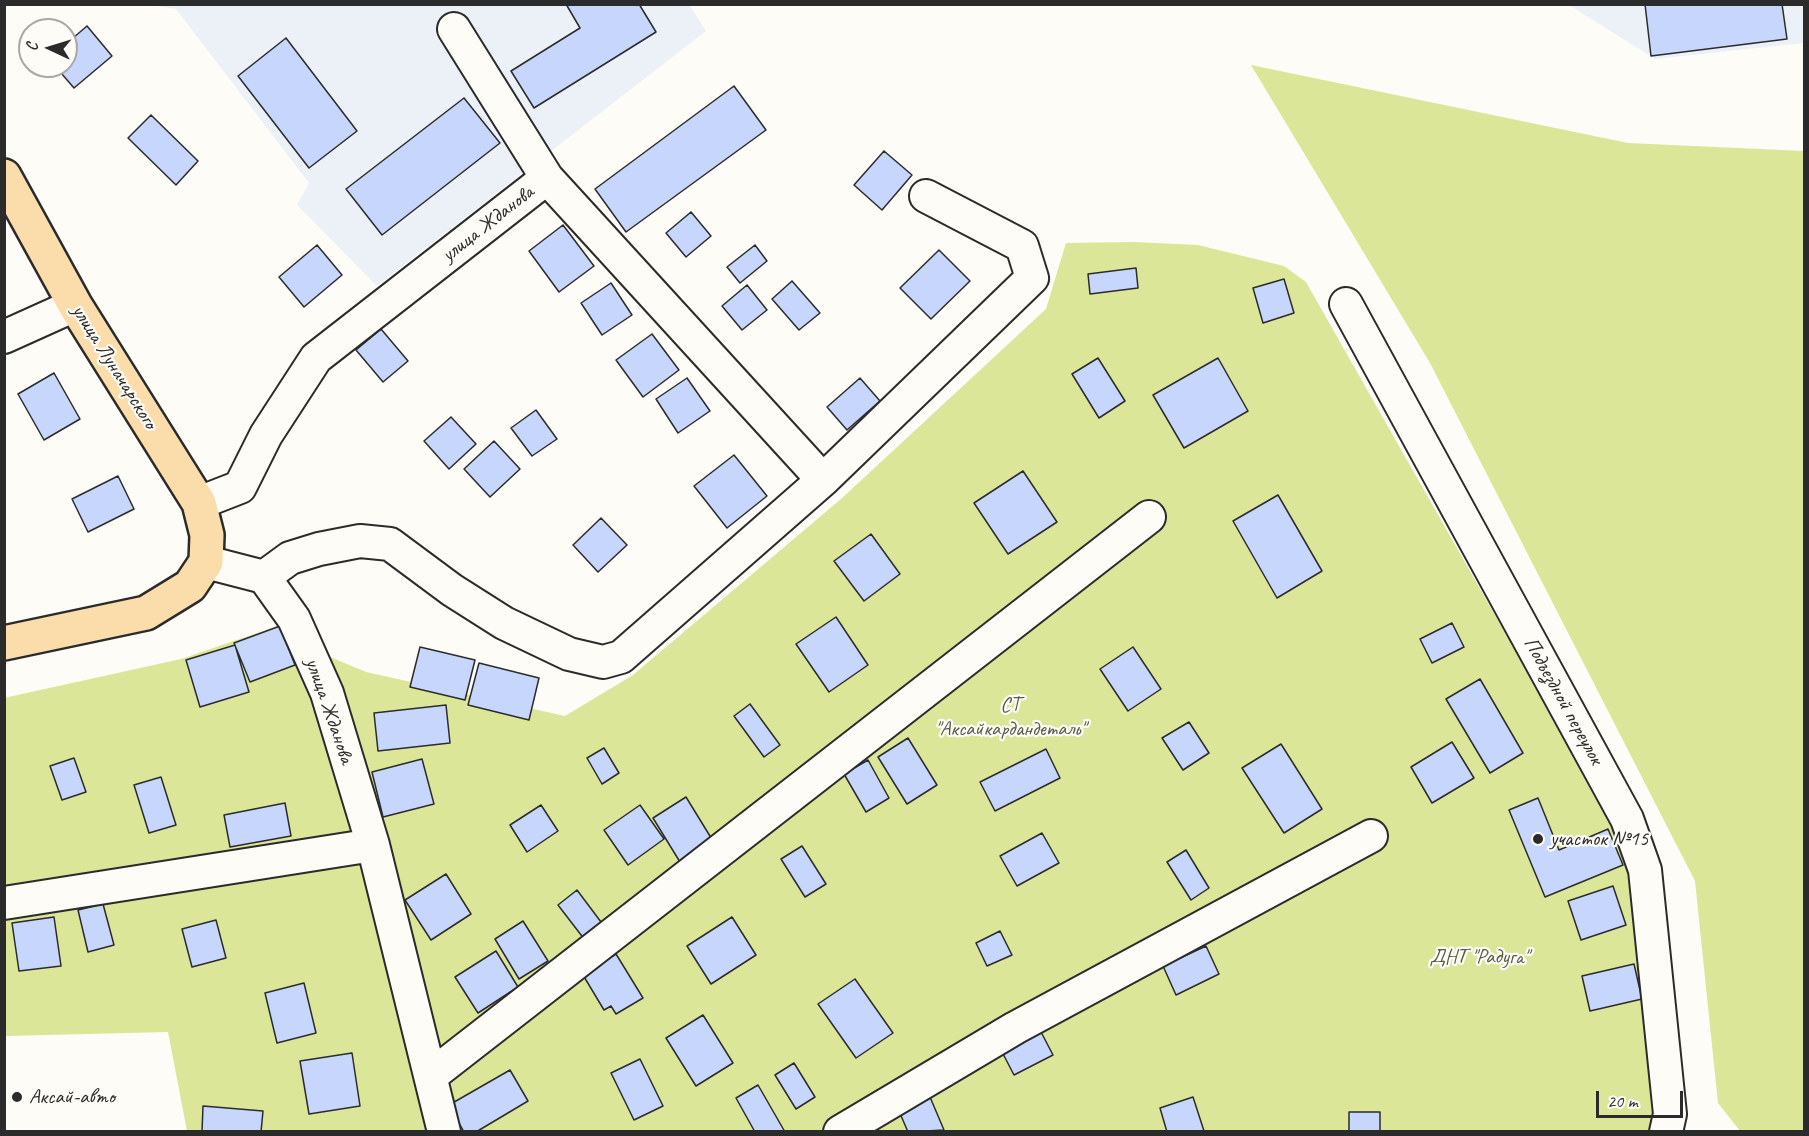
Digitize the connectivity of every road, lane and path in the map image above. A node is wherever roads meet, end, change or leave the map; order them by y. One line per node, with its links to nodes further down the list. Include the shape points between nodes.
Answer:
1 (454, 29): 3 (street)
2 (4, 176): 6 (main road, улица Луначарского)
3 (547, 178): 8 (street, улица Жданова); 9 (street, улица Жданова, via 316,358 266,435 240,487)
4 (926, 196): 8 (street, via 1022,246 1032,278)
5 (1346, 304): 20 (street, Подъездной переулок, via 1627,819 1645,870 1670,1114)
6 (75, 305): 7 (street); 9 (main road, улица Луначарского)
7 (4, 337)
8 (823, 480): 12 (street, via 621,657 603,662 569,654 504,623 390,544 360,541 319,549 290,558)
9 (200, 503): 11 (main road, улица Луначарского, via 207,536)
10 (1149, 517): 17 (street)
11 (206, 562): 12 (street); 13 (main road, via 190,586 146,613)
12 (264, 578): 15 (street, улица Жданова, via 294,619 327,693)
13 (4, 643)
14 (1371, 836): 19 (street, via 1016,1028)
15 (373, 845): 16 (street); 17 (street, улица Жданова)
16 (4, 903)
17 (432, 1076): 18 (street, улица Жданова)
18 (444, 1131)
19 (840, 1131)
20 (1666, 1131)

